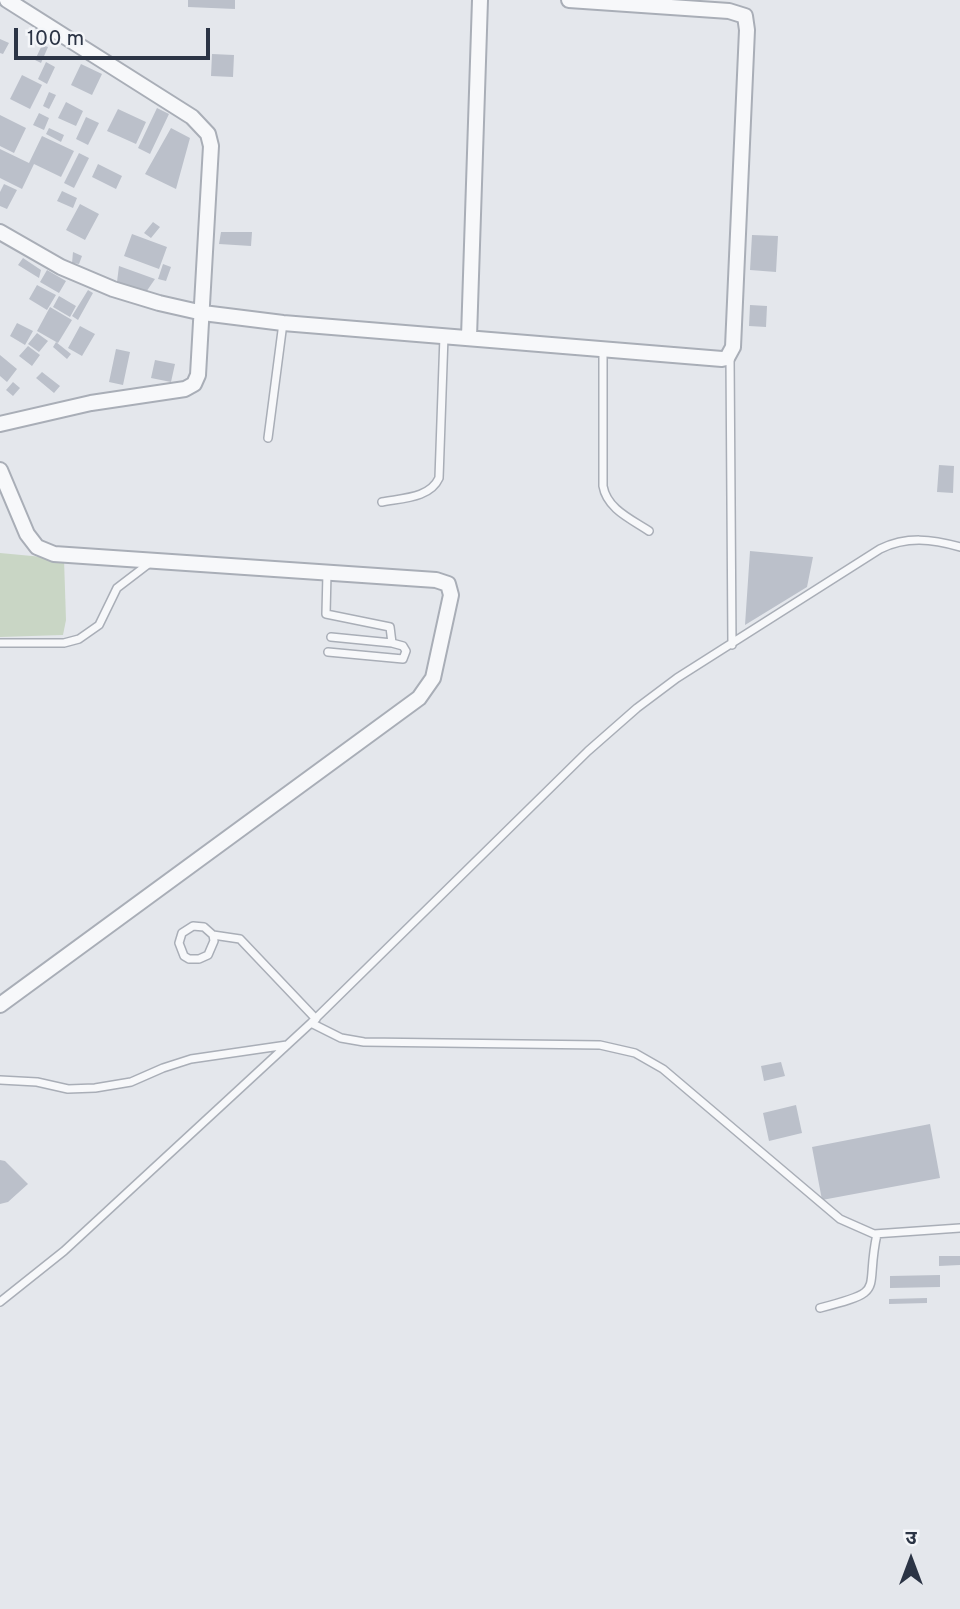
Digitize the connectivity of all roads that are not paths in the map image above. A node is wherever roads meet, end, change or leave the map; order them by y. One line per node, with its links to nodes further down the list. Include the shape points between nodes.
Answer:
1 (7, 0): 5 (street, via 180,109 208,134)
2 (480, 0): 8 (street)
3 (569, 0): 10 (street, via 729,11 745,16)
4 (0, 232): 5 (street, via 104,286)
5 (203, 313): 6 (street); 11 (street, via 198,375 186,389 91,403)
6 (283, 323): 7 (street); 12 (lane)
7 (444, 335): 8 (street); 14 (lane, via 439,478 427,492)
8 (469, 337): 9 (street)
9 (603, 350): 10 (street); 15 (lane, via 605,497)
10 (730, 356): 22 (lane)
11 (0, 424)
12 (268, 438)
13 (0, 471): 17 (street, via 37,547 54,554)
14 (382, 502)
15 (649, 531)
16 (960, 547): 22 (lane, via 920,539 889,545)
17 (155, 560): 18 (street); 20 (lane, via 117,588 99,625 79,639)
18 (328, 572): 21 (lane, via 326,614 390,627); 25 (street, via 448,584 451,595 428,687)
19 (331, 637): 21 (lane)
20 (0, 643)
21 (392, 643): 23 (lane, via 405,647 404,659)
22 (732, 645): 26 (lane, via 677,678 588,751)
23 (328, 652)
24 (213, 935): 24 (lane, via 208,955 189,959 180,950 182,933 193,926); 26 (lane, via 245,942)
25 (0, 1005)
26 (313, 1021): 27 (lane); 30 (lane, via 351,1041 600,1045 635,1054 663,1069 840,1219)
27 (288, 1044): 28 (lane, via 191,1059 116,1085 68,1089); 31 (lane, via 64,1251)
28 (0, 1080)
29 (960, 1228): 30 (lane)
30 (877, 1234): 32 (lane, via 872,1287 855,1299)
31 (0, 1301)
32 (820, 1308)

